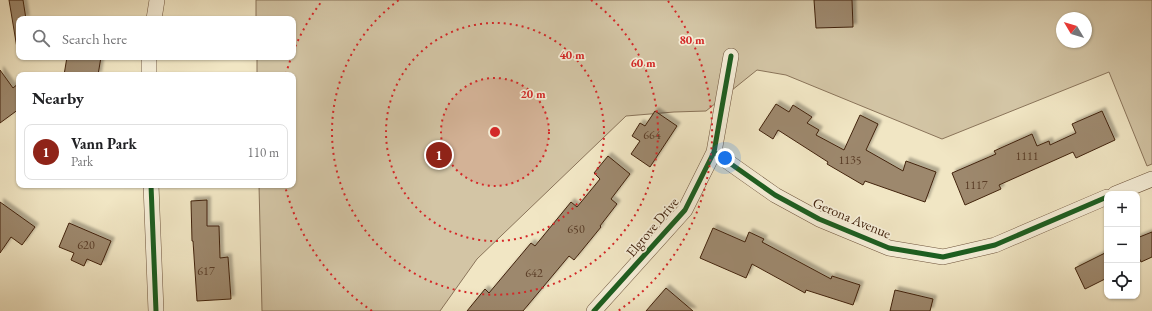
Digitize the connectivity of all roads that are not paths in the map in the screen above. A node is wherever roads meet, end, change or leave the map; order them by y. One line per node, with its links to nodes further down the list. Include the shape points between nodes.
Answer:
1 (157, 0): 2 (street)
2 (154, 16)
3 (731, 56): 6 (street, Elgrove Drive)
4 (149, 60): 5 (street)
5 (149, 72)
6 (714, 152): 10 (street, Gerona Avenue, via 775,195 819,219 890,248 943,257 995,245); 12 (street, Elgrove Drive, via 685,210)
7 (1152, 178): 9 (street)
8 (151, 188): 11 (street)
9 (1122, 191)
10 (1104, 199)
11 (156, 311)
12 (594, 311)

